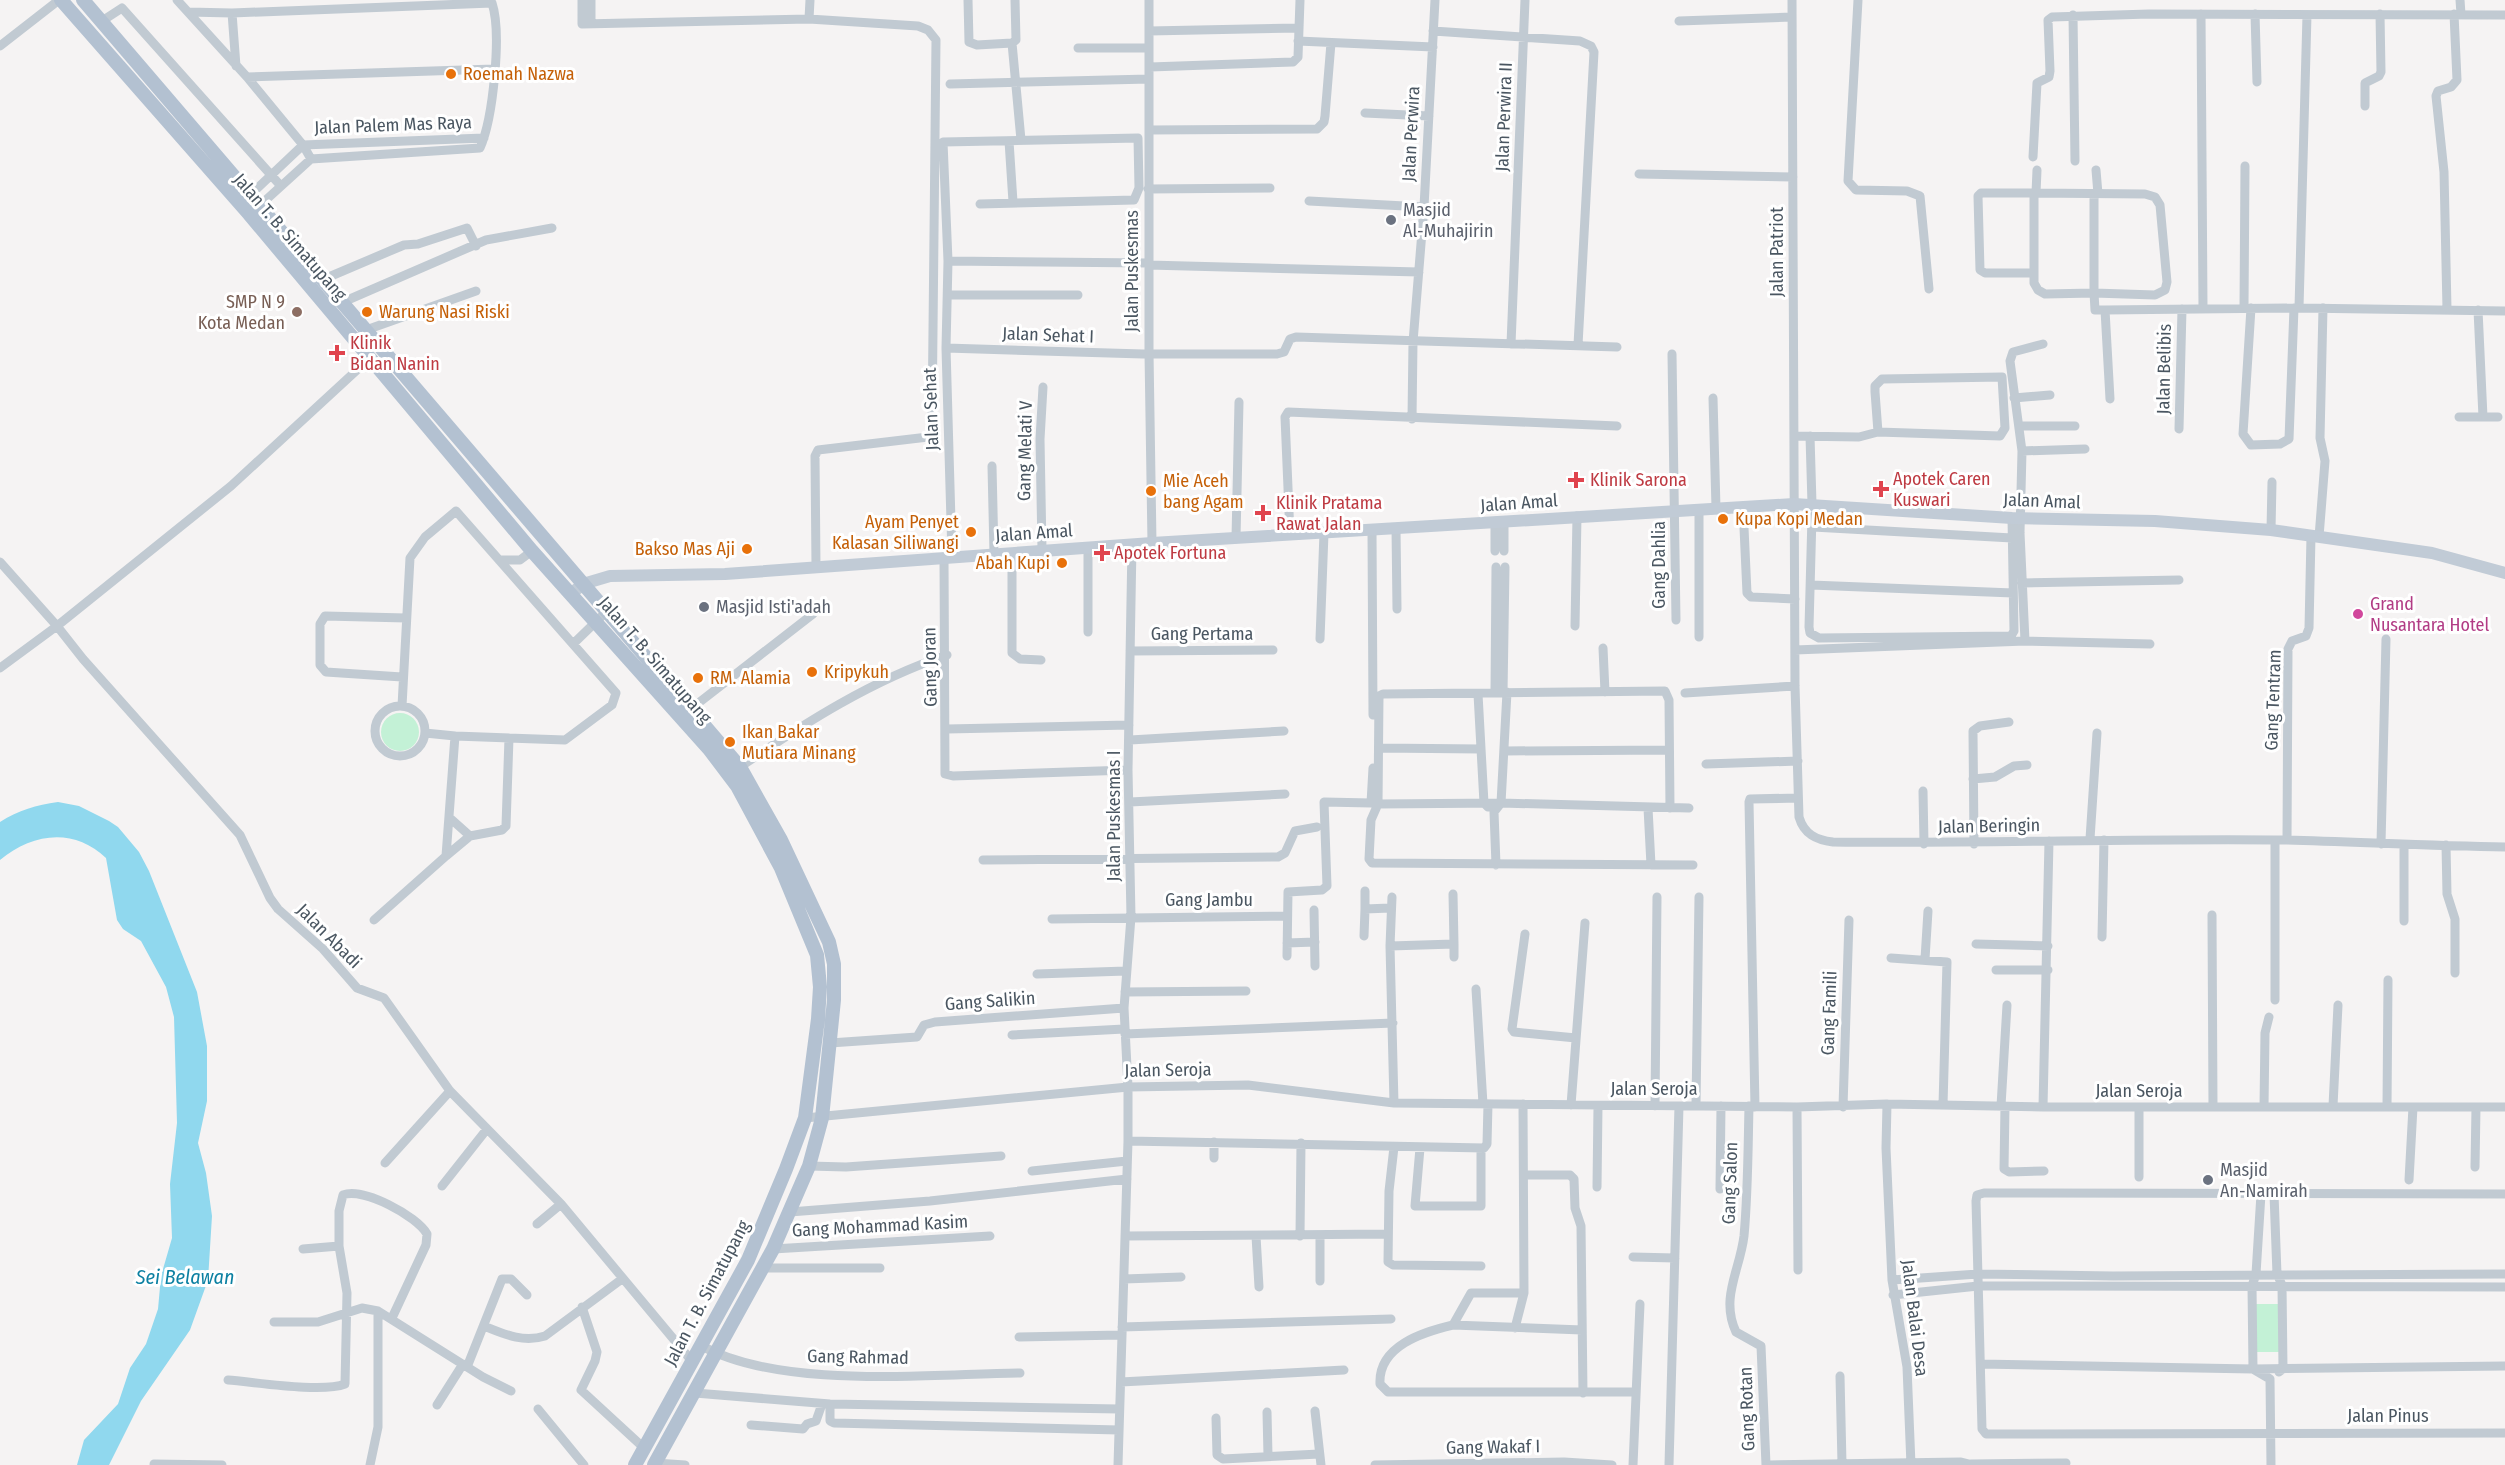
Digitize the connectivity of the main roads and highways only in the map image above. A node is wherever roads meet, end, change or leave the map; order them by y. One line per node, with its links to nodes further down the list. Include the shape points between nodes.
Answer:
1 (60, 0): 3 (main road, Jalan T. B. Simatupang, via 244,210 532,551)
2 (82, 0): 3 (main road, Jalan T. B. Simatupang, via 324,279)
3 (578, 589): 4 (main road, Jalan T. B. Simatupang)
4 (601, 617): 5 (main road, Jalan T. B. Simatupang, via 737,786); 5 (main road, Jalan T. B. Simatupang, via 692,708 740,767)
5 (786, 865): 6 (main road, Jalan T. B. Simatupang, via 829,942 834,964 822,1118 809,1167 773,1249); 7 (main road, Jalan T. B. Simatupang, via 817,955 820,987 805,1118 748,1260)
6 (654, 1464)
7 (635, 1465)

